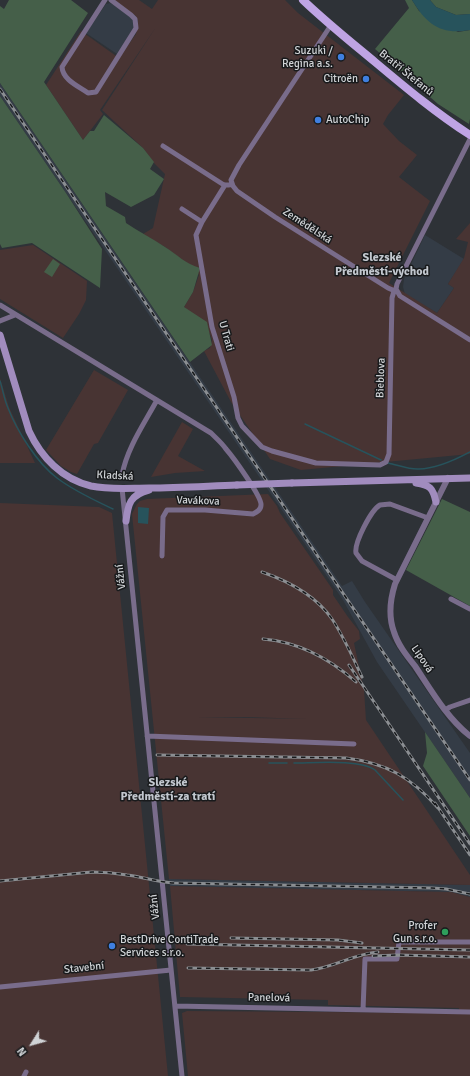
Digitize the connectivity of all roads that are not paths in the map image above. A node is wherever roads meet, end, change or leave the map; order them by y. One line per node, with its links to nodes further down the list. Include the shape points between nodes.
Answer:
1 (105, 0): 2 (street, via 62,66 66,77 88,93 96,92 136,28 135,19)
2 (111, 0)
3 (303, 0): 4 (main road, Bratří Štefanů)
4 (331, 25): 5 (main road, Bratří Štefanů, via 426,104); 8 (street, via 232,177)
5 (470, 135)
6 (470, 139): 12 (street, Bieblova, via 397,284)
7 (163, 146): 9 (street)
8 (232, 184): 9 (street); 12 (street, Zemědělská, via 237,191 275,217)
9 (226, 185): 11 (street)
10 (182, 209): 11 (street)
11 (202, 222): 19 (street, U Trati, via 196,235 212,327 239,421 262,447 272,451 316,463)
12 (396, 291): 17 (street, Zemědělská); 19 (street, Bieblova, via 392,298 389,454)
13 (0, 305): 14 (street)
14 (15, 314): 15 (street); 18 (street)
15 (0, 321)
16 (0, 335): 24 (main road, Kladská, via 27,426 45,458 59,470 82,482 98,487)
17 (470, 340)
18 (157, 400): 20 (street, Kladská, via 133,443); 29 (street, Vavákova, via 219,440 258,495 260,502 260,508 253,514 167,510 163,517)
19 (384, 465)
20 (122, 474)
21 (448, 478): 22 (main road, Kladská); 23 (main road, Kladská); 26 (street, Lipová)
22 (470, 478)
23 (398, 480): 25 (main road, Kladská, bridge); 26 (main road, via 427,485 433,491)
24 (122, 488): 25 (main road, Kladská); 28 (street, Vážní)
25 (157, 488): 28 (main road, via 140,492 132,499 128,506)
26 (436, 502): 27 (street, Lipová)
27 (428, 518): 30 (street, Lipová); 30 (street, via 390,504 380,505 373,511 356,544 356,553 362,561)
28 (126, 521): 35 (street, Vážní)
29 (162, 556)
30 (397, 580): 34 (street, Lipová, via 390,609 394,632)
31 (451, 599): 32 (street)
32 (470, 609)
33 (470, 700): 34 (street)
34 (445, 710): 36 (street, Lipová)
35 (147, 736): 37 (street); 39 (street, Vážní)
36 (470, 736)
37 (354, 744)
38 (470, 942): 42 (street, via 399,942 397,959 365,960)
39 (171, 970): 40 (street, Stavební); 41 (street, Vážní)
40 (0, 986)
41 (175, 1006): 42 (street, Panelová); 44 (street, Vážní)
42 (363, 1010): 43 (street, Panelová)
43 (470, 1012)
44 (182, 1076)

